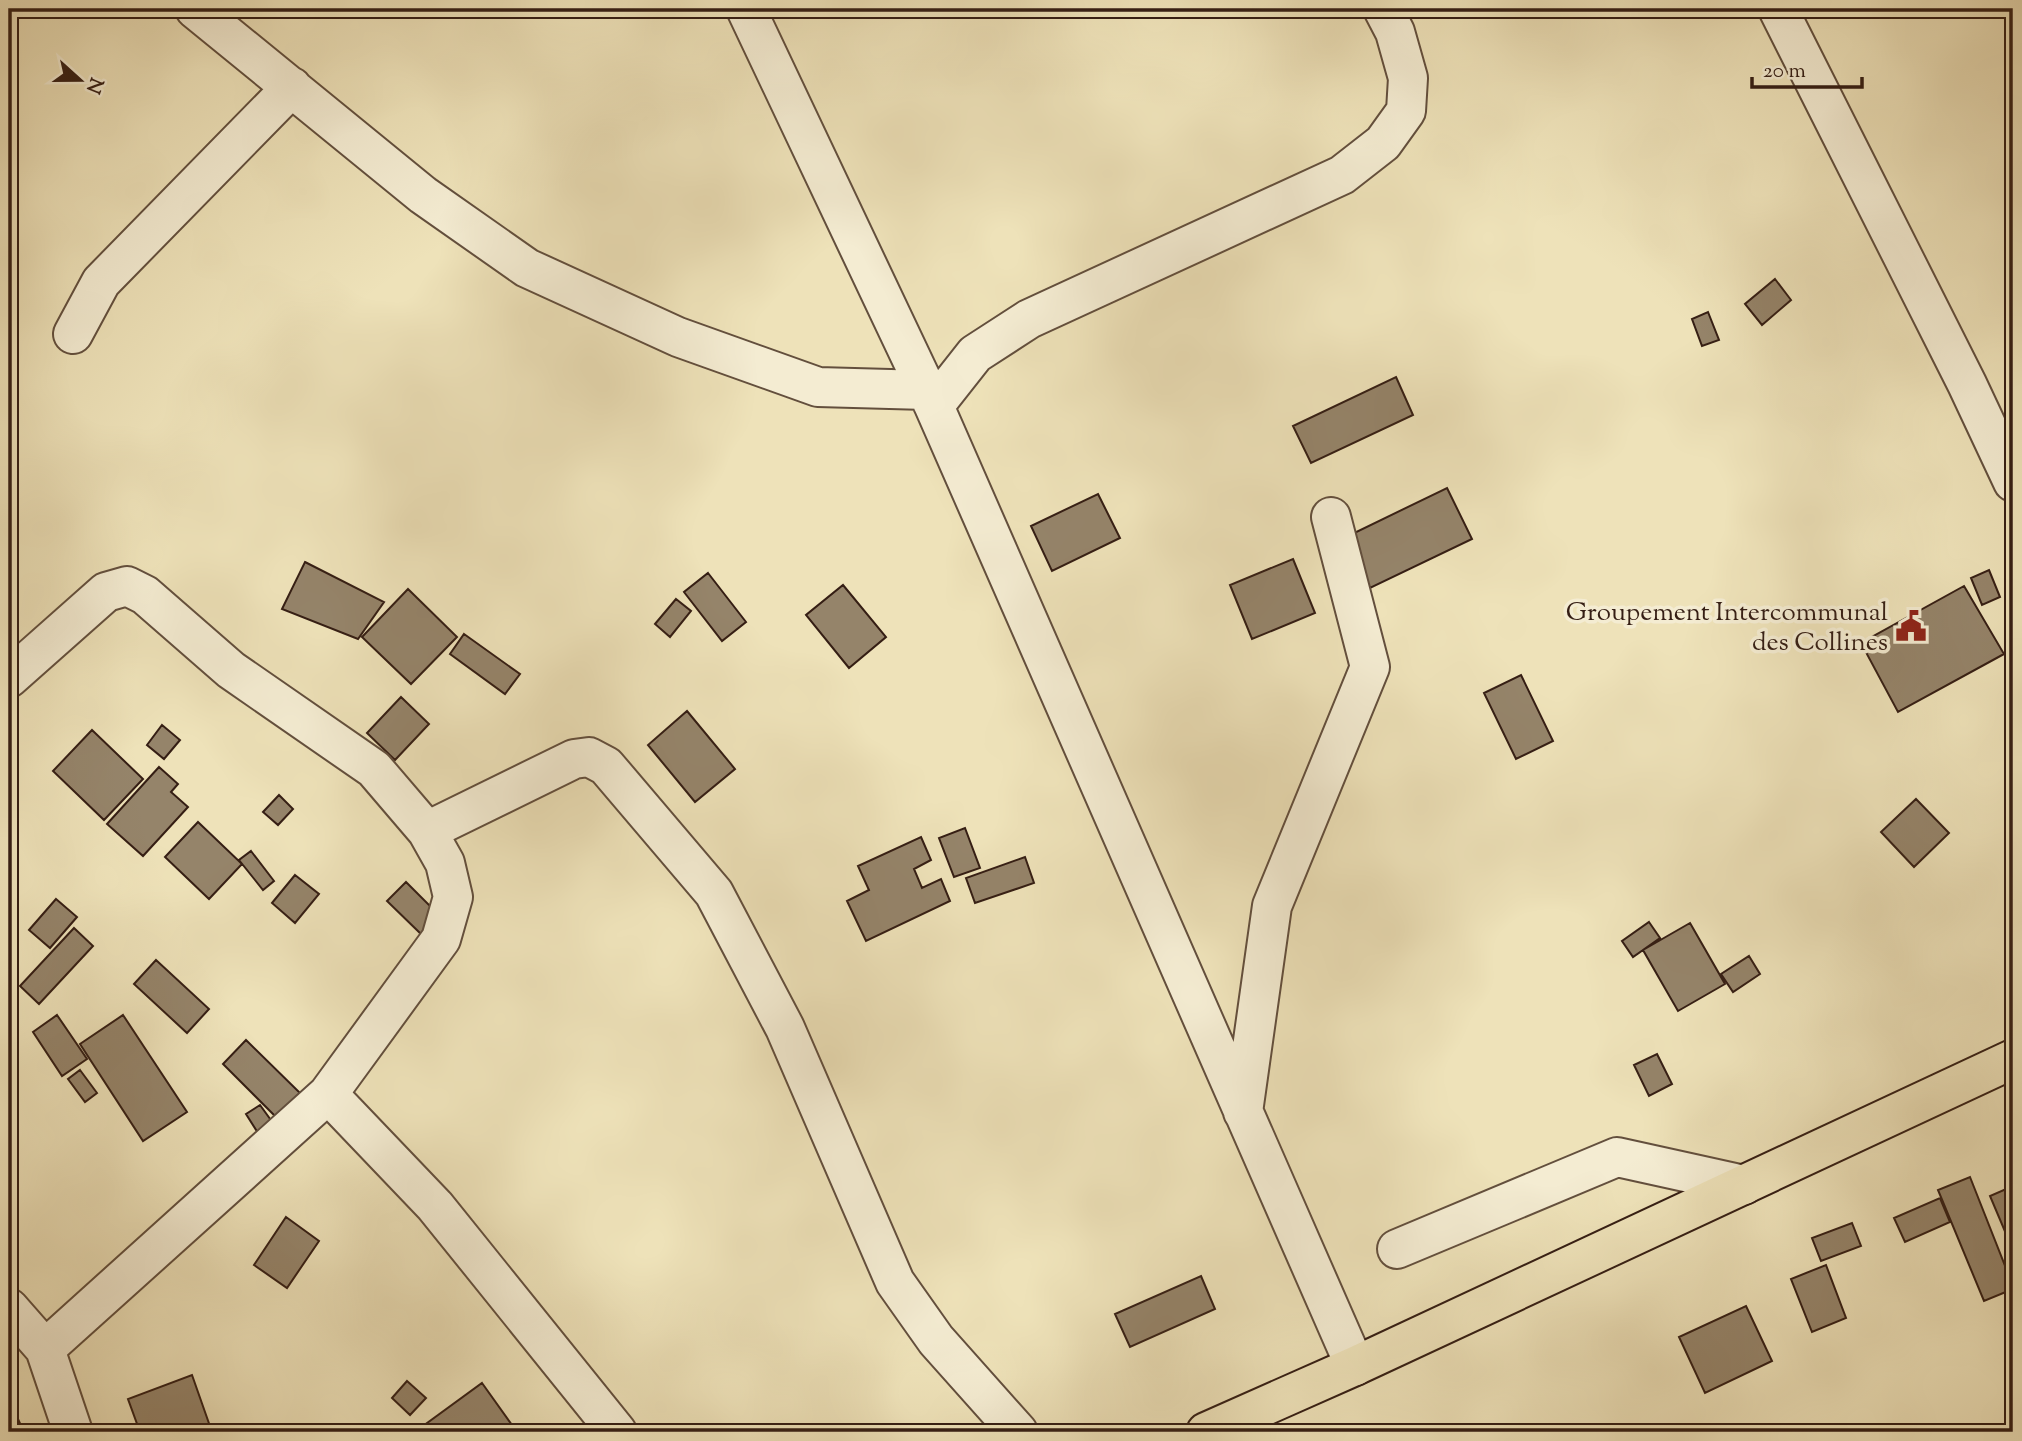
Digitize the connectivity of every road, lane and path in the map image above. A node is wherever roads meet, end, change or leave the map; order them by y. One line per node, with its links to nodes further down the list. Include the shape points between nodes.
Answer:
1 (195, 9): 5 (street)
2 (746, 9): 7 (street)
3 (1383, 9): 7 (street, via 1408,78 1406,111 1383,143 1342,175 1029,319 975,354)
4 (1778, 9): 8 (street)
5 (292, 87): 6 (street, via 101,282); 7 (street, via 423,195 527,268 678,337 818,387)
6 (73, 334)
7 (930, 398): 14 (street)
8 (2013, 482)
9 (1331, 517): 14 (street, via 1370,667 1272,906)
10 (9, 678): 11 (street, via 106,593 127,586 145,595 231,670 374,769)
11 (427, 831): 13 (street, via 445,863 453,897 441,939); 22 (street, via 574,759 589,757 606,766 714,893 785,1028 895,1282 936,1340)
12 (2013, 1059): 15 (highway)
13 (328, 1094): 18 (street); 21 (street, via 435,1206)
14 (1243, 1112): 19 (street)
15 (1744, 1185): 16 (street, via 1617,1157); 19 (highway)
16 (1397, 1249)
17 (9, 1308): 18 (street)
18 (45, 1349): 20 (street)
19 (1354, 1366): 23 (highway)
20 (73, 1432)
21 (617, 1432)
22 (1018, 1432)
23 (1206, 1432)

